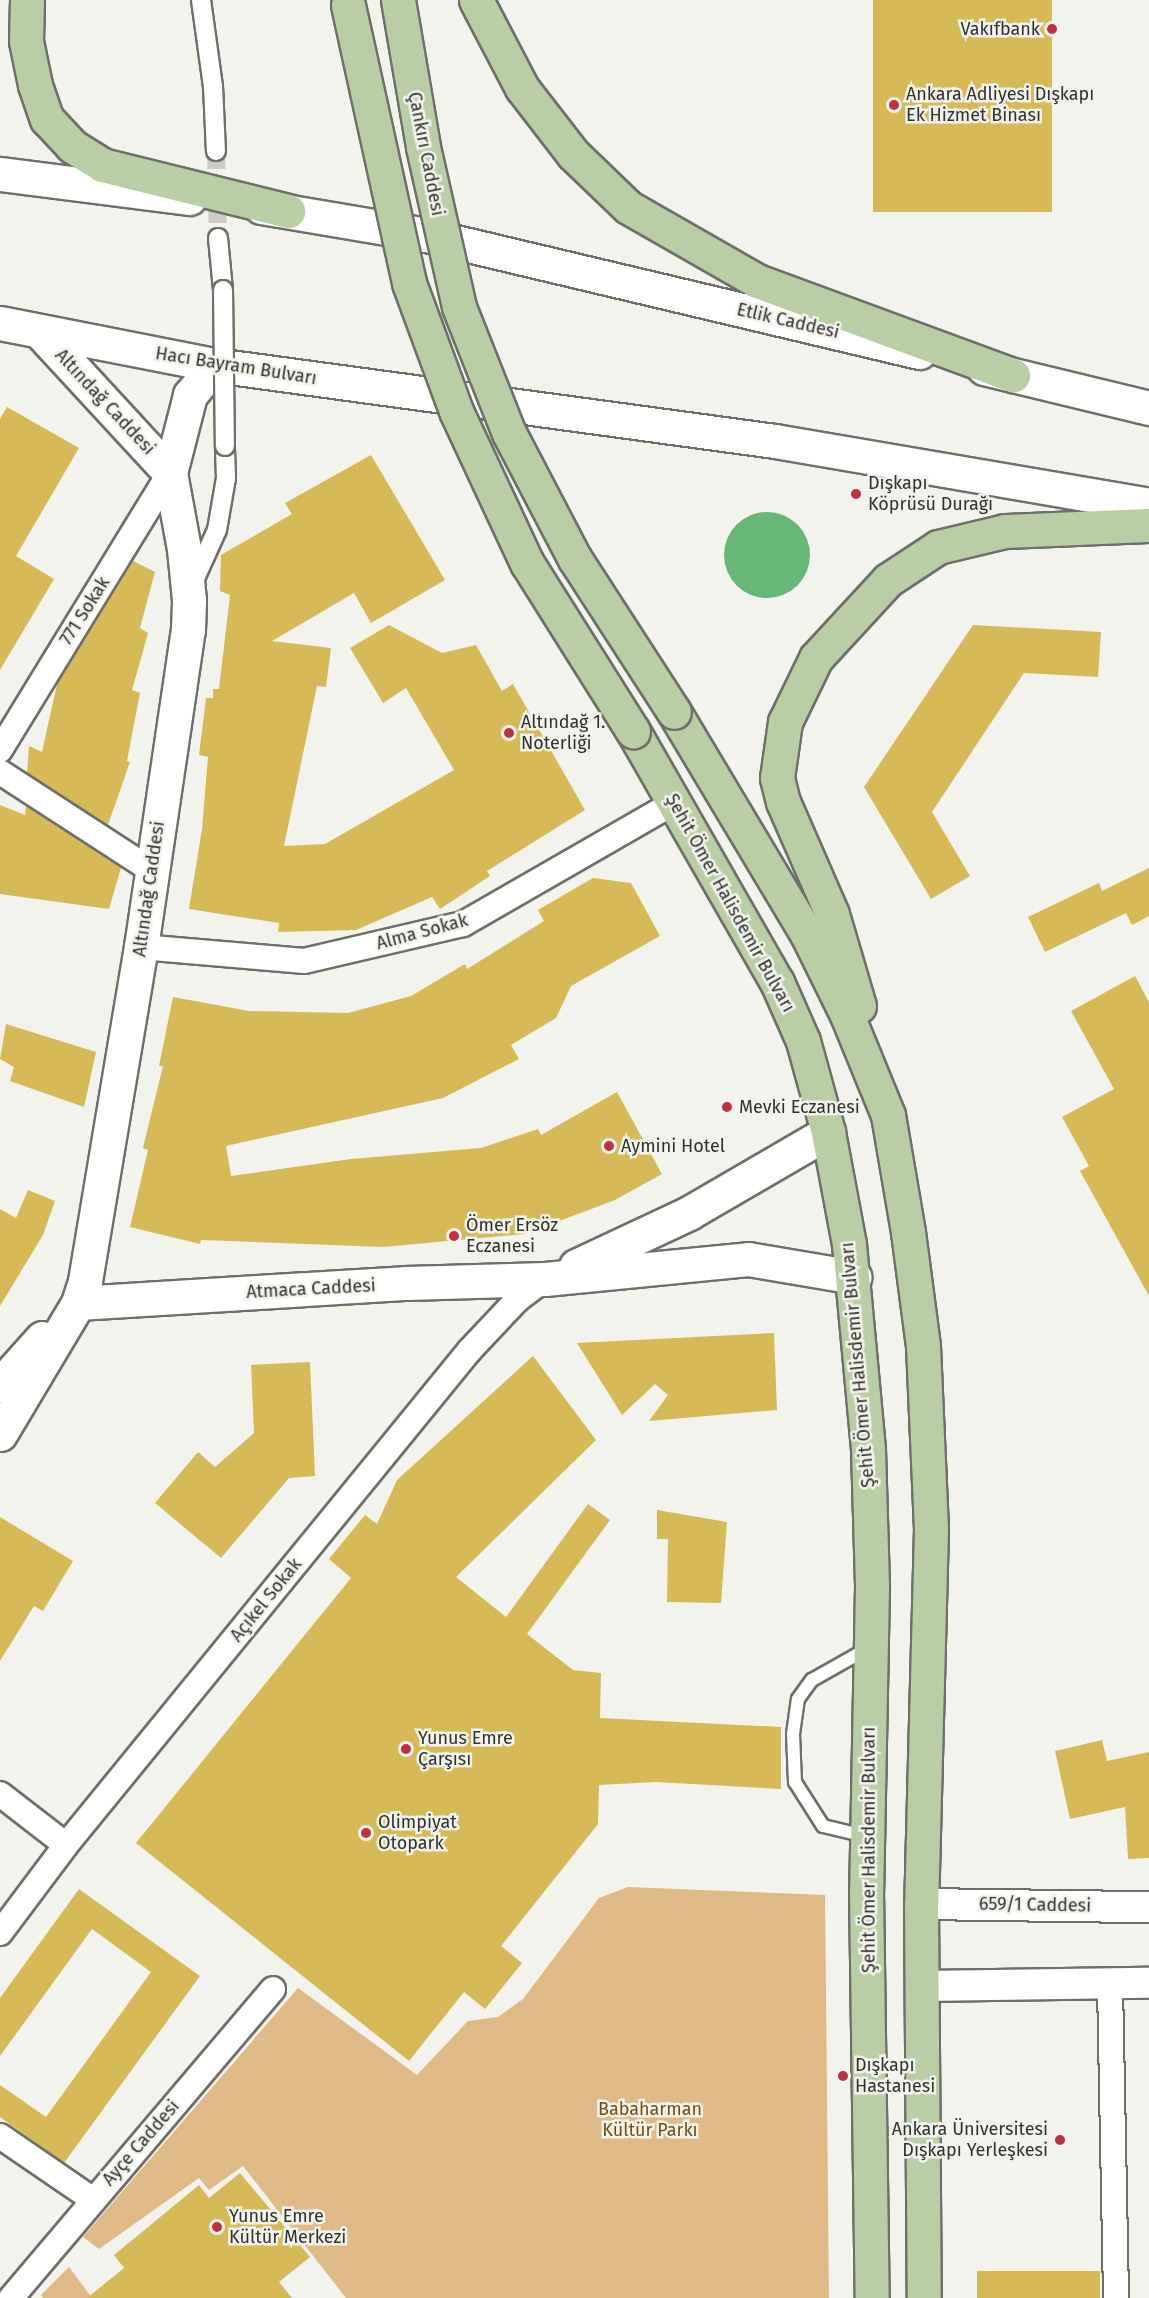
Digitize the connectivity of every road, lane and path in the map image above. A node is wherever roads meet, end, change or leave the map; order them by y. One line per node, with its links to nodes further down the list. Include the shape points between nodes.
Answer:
1 (27, 0): 8 (main road, via 26,41 35,85 47,119 72,146 102,165)
2 (201, 0): 6 (street, via 213,86)
3 (398, 0): 24 (main road, Çankırı Caddesi, bridge, via 423,147 459,307 509,433 575,559 674,712 807,934 847,1015)
4 (476, 0): 13 (main road, via 522,88 573,154 628,207 757,281)
5 (347, 2): 21 (main road, Şehit Ömer Halisdemir Bulvarı, bridge, via 409,283 456,411 527,563)
6 (216, 151)
7 (1, 175): 8 (main road)
8 (288, 211): 13 (main road, Etlik Caddesi, via 426,235)
9 (218, 238): 18 (street, bridge, via 224,290 226,478 217,530)
10 (0, 323): 11 (main road, Hacı Bayram Bulvarı)
11 (40, 332): 12 (main road, Hacı Bayram Bulvarı); 15 (main road, Altındağ Caddesi)
12 (215, 365): 15 (main road, Altındağ Caddesi, via 190,395); 16 (main road, Hacı Bayram Bulvarı, via 775,441)
13 (1013, 375): 14 (main road, Etlik Caddesi)
14 (1149, 408)
15 (170, 473): 18 (main road, Altındağ Caddesi); 19 (street, 771 Sokak)
16 (1149, 505)
17 (1149, 525): 24 (main road, via 1005,531 938,547 888,580 837,632 816,658 796,695 778,752 777,778 783,802 832,914)
18 (189, 592): 22 (main road, Altındağ Caddesi, via 184,657)
19 (0, 750)
20 (0, 772): 22 (street)
21 (675, 802): 23 (street, Alma Sokak, via 463,924 304,961); 25 (main road, Şehit Ömer Halisdemir Bulvarı, via 777,982 803,1041)
22 (152, 870): 23 (main road, Altındağ Caddesi)
23 (141, 946): 28 (main road, Altındağ Caddesi)
24 (888, 1115): 35 (main road, via 923,1346 929,1455 931,1529)
25 (828, 1132): 26 (main road, Şehit Ömer Halisdemir Bulvarı); 27 (main road, Atmaca Caddesi, via 688,1213)
26 (854, 1277): 27 (main road, Atmaca Caddesi, via 748,1260); 31 (main road, Şehit Ömer Halisdemir Bulvarı, via 868,1450)
27 (544, 1280): 28 (main road, Atmaca Caddesi, via 407,1283); 34 (street, Açıkel Sokak, via 517,1300 469,1351)
28 (78, 1303): 29 (main road, via 28,1351); 30 (main road, Altındağ Caddesi)
29 (0, 1385)
30 (0, 1434)
31 (871, 1647): 33 (main road, Şehit Ömer Halisdemir Bulvarı); 33 (lane, via 812,1680 798,1699 793,1734 795,1782 823,1826)
32 (0, 1794): 34 (street)
33 (867, 1836): 45 (main road, Şehit Ömer Halisdemir Bulvarı)
34 (66, 1845): 37 (street, Açıkel Sokak)
35 (921, 1904): 36 (street, 659/1 Caddesi); 40 (main road)
36 (1149, 1907)
37 (0, 1933)
38 (1149, 1983): 39 (street)
39 (1110, 1984): 40 (street); 47 (street)
40 (922, 1986): 46 (main road)
41 (273, 1989): 43 (street, Ayçe Caddesi)
42 (0, 2136): 43 (street)
43 (92, 2199): 44 (street, Ayçe Caddesi)
44 (11, 2298)
45 (872, 2298)
46 (924, 2298)
47 (1116, 2298)

